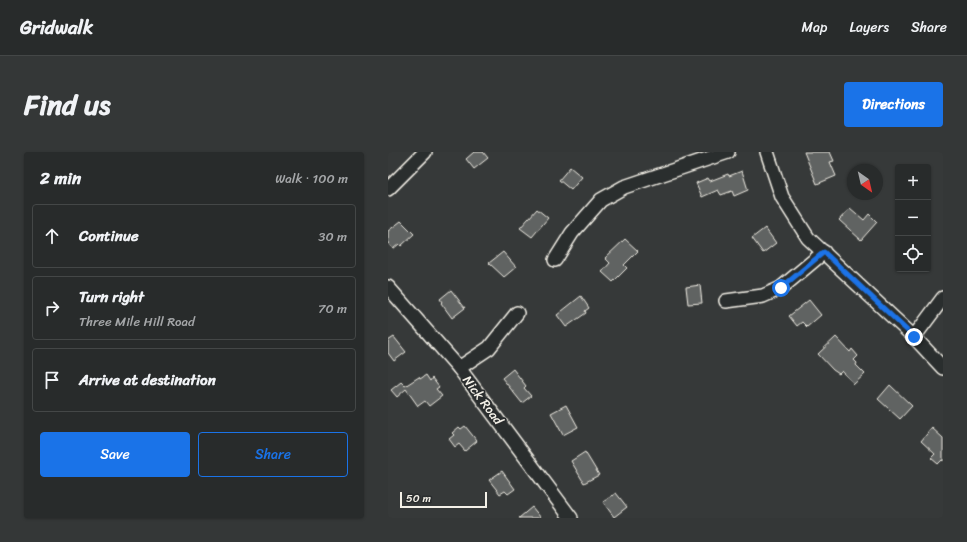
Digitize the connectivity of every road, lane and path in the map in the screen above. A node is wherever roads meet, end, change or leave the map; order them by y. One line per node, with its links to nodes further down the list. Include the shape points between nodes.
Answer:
1 (425, 152): 4 (street)
2 (728, 152): 6 (street, via 624,187 601,200 572,233)
3 (767, 152): 5 (street, via 782,197 808,238)
4 (388, 189)
5 (824, 252): 9 (street, via 781,288 763,296); 11 (street)
6 (555, 260)
7 (388, 287): 12 (street, Nick Road)
8 (943, 298): 11 (street)
9 (726, 301)
10 (517, 313): 12 (street, via 488,348)
11 (914, 337): 13 (street)
12 (459, 368): 14 (street, Nick Road)
13 (943, 368)
14 (570, 518)

